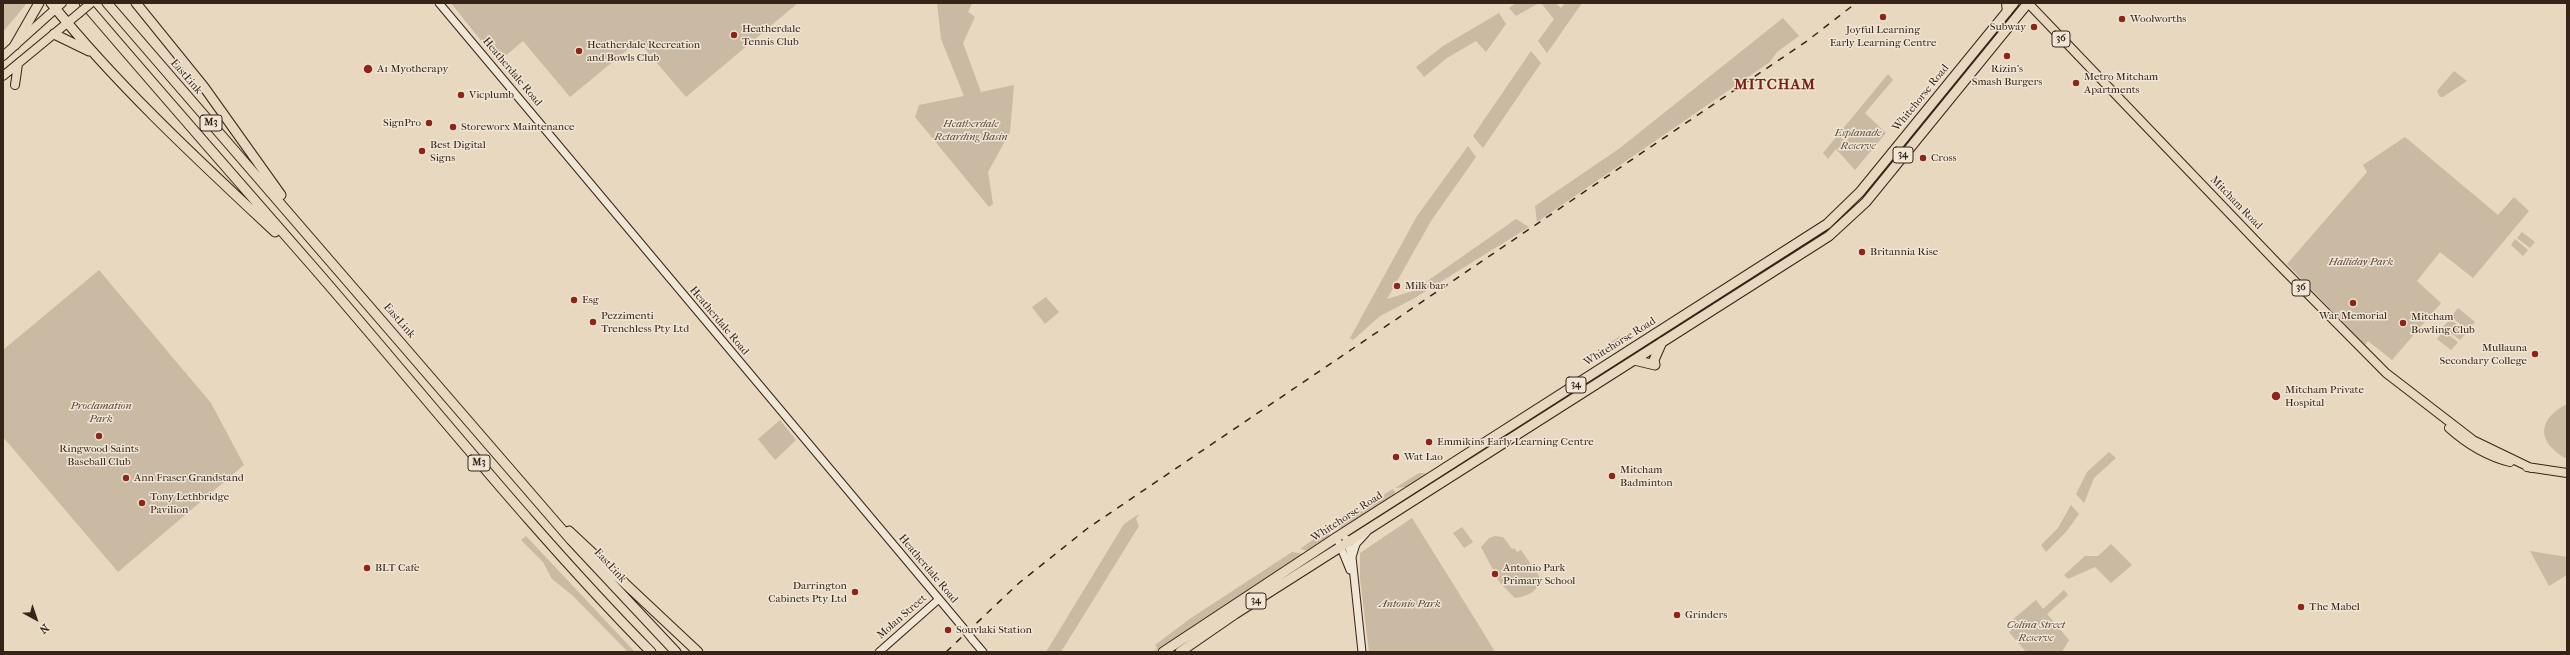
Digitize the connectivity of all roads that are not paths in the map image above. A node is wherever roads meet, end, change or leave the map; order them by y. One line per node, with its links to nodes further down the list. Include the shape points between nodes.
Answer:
1 (39, 3): 15 (highway)
2 (84, 3): 24 (highway, M3)
3 (91, 3): 13 (main road, bridge)
4 (107, 3): 23 (highway, EastLink / M3)
5 (136, 3): 23 (highway, via 200,82)
6 (439, 3): 34 (main road, Heatherdale Road)
7 (2014, 3): 11 (highway, Whitehorse Road / 34)
8 (2028, 3): 12 (main road, Mitcham Road / 36); 22 (highway, Whitehorse Road / 34)
9 (2040, 3): 12 (main road)
10 (56, 5): 13 (highway); 15 (main road)
11 (2006, 7): 21 (highway, Whitehorse Road / 34)
12 (2039, 15): 27 (main road, Mitcham Road / 36, via 2350,340 2386,373 2473,440 2531,468)
13 (67, 23): 14 (main road); 16 (highway)
14 (54, 34): 16 (highway); 18 (main road)
15 (15, 45): 17 (main road)
16 (93, 54): 24 (highway, via 224,185)
17 (3, 56)
18 (18, 64): 19 (main road); 20 (main road)
19 (3, 76)
20 (14, 85)
21 (1907, 133): 22 (highway); 30 (highway, Whitehorse Road / 34, via 1849,205 1822,229)
22 (1916, 139): 25 (highway, Whitehorse Road / 34, via 1866,202 1838,229)
23 (315, 243): 28 (highway, EastLink / M3)
24 (314, 268): 35 (highway, M3, via 522,514)
25 (1662, 342): 26 (highway, Whitehorse Road / 34); 26 (highway, via 1654,360 1655,365)
26 (1634, 360): 29 (highway, Whitehorse Road / 34)
27 (2567, 473)
28 (536, 500): 36 (highway, EastLink / M3, via 590,562); 37 (highway)
29 (1372, 527): 31 (highway, Whitehorse Road / 34); 32 (main road, via 1356,544)
30 (1340, 535): 31 (main road); 40 (highway, Whitehorse Road / 34)
31 (1344, 545): 32 (main road); 33 (main road); 41 (highway, Whitehorse Road / 34)
32 (1352, 557): 33 (main road)
33 (1354, 584): 42 (main road)
34 (939, 599): 38 (main road, Molan Street); 39 (main road, Heatherdale Road, bridge)
35 (651, 652)
36 (676, 652)
37 (698, 652)
38 (879, 652)
39 (983, 652)
40 (1163, 652)
41 (1180, 652)
42 (1362, 652)

